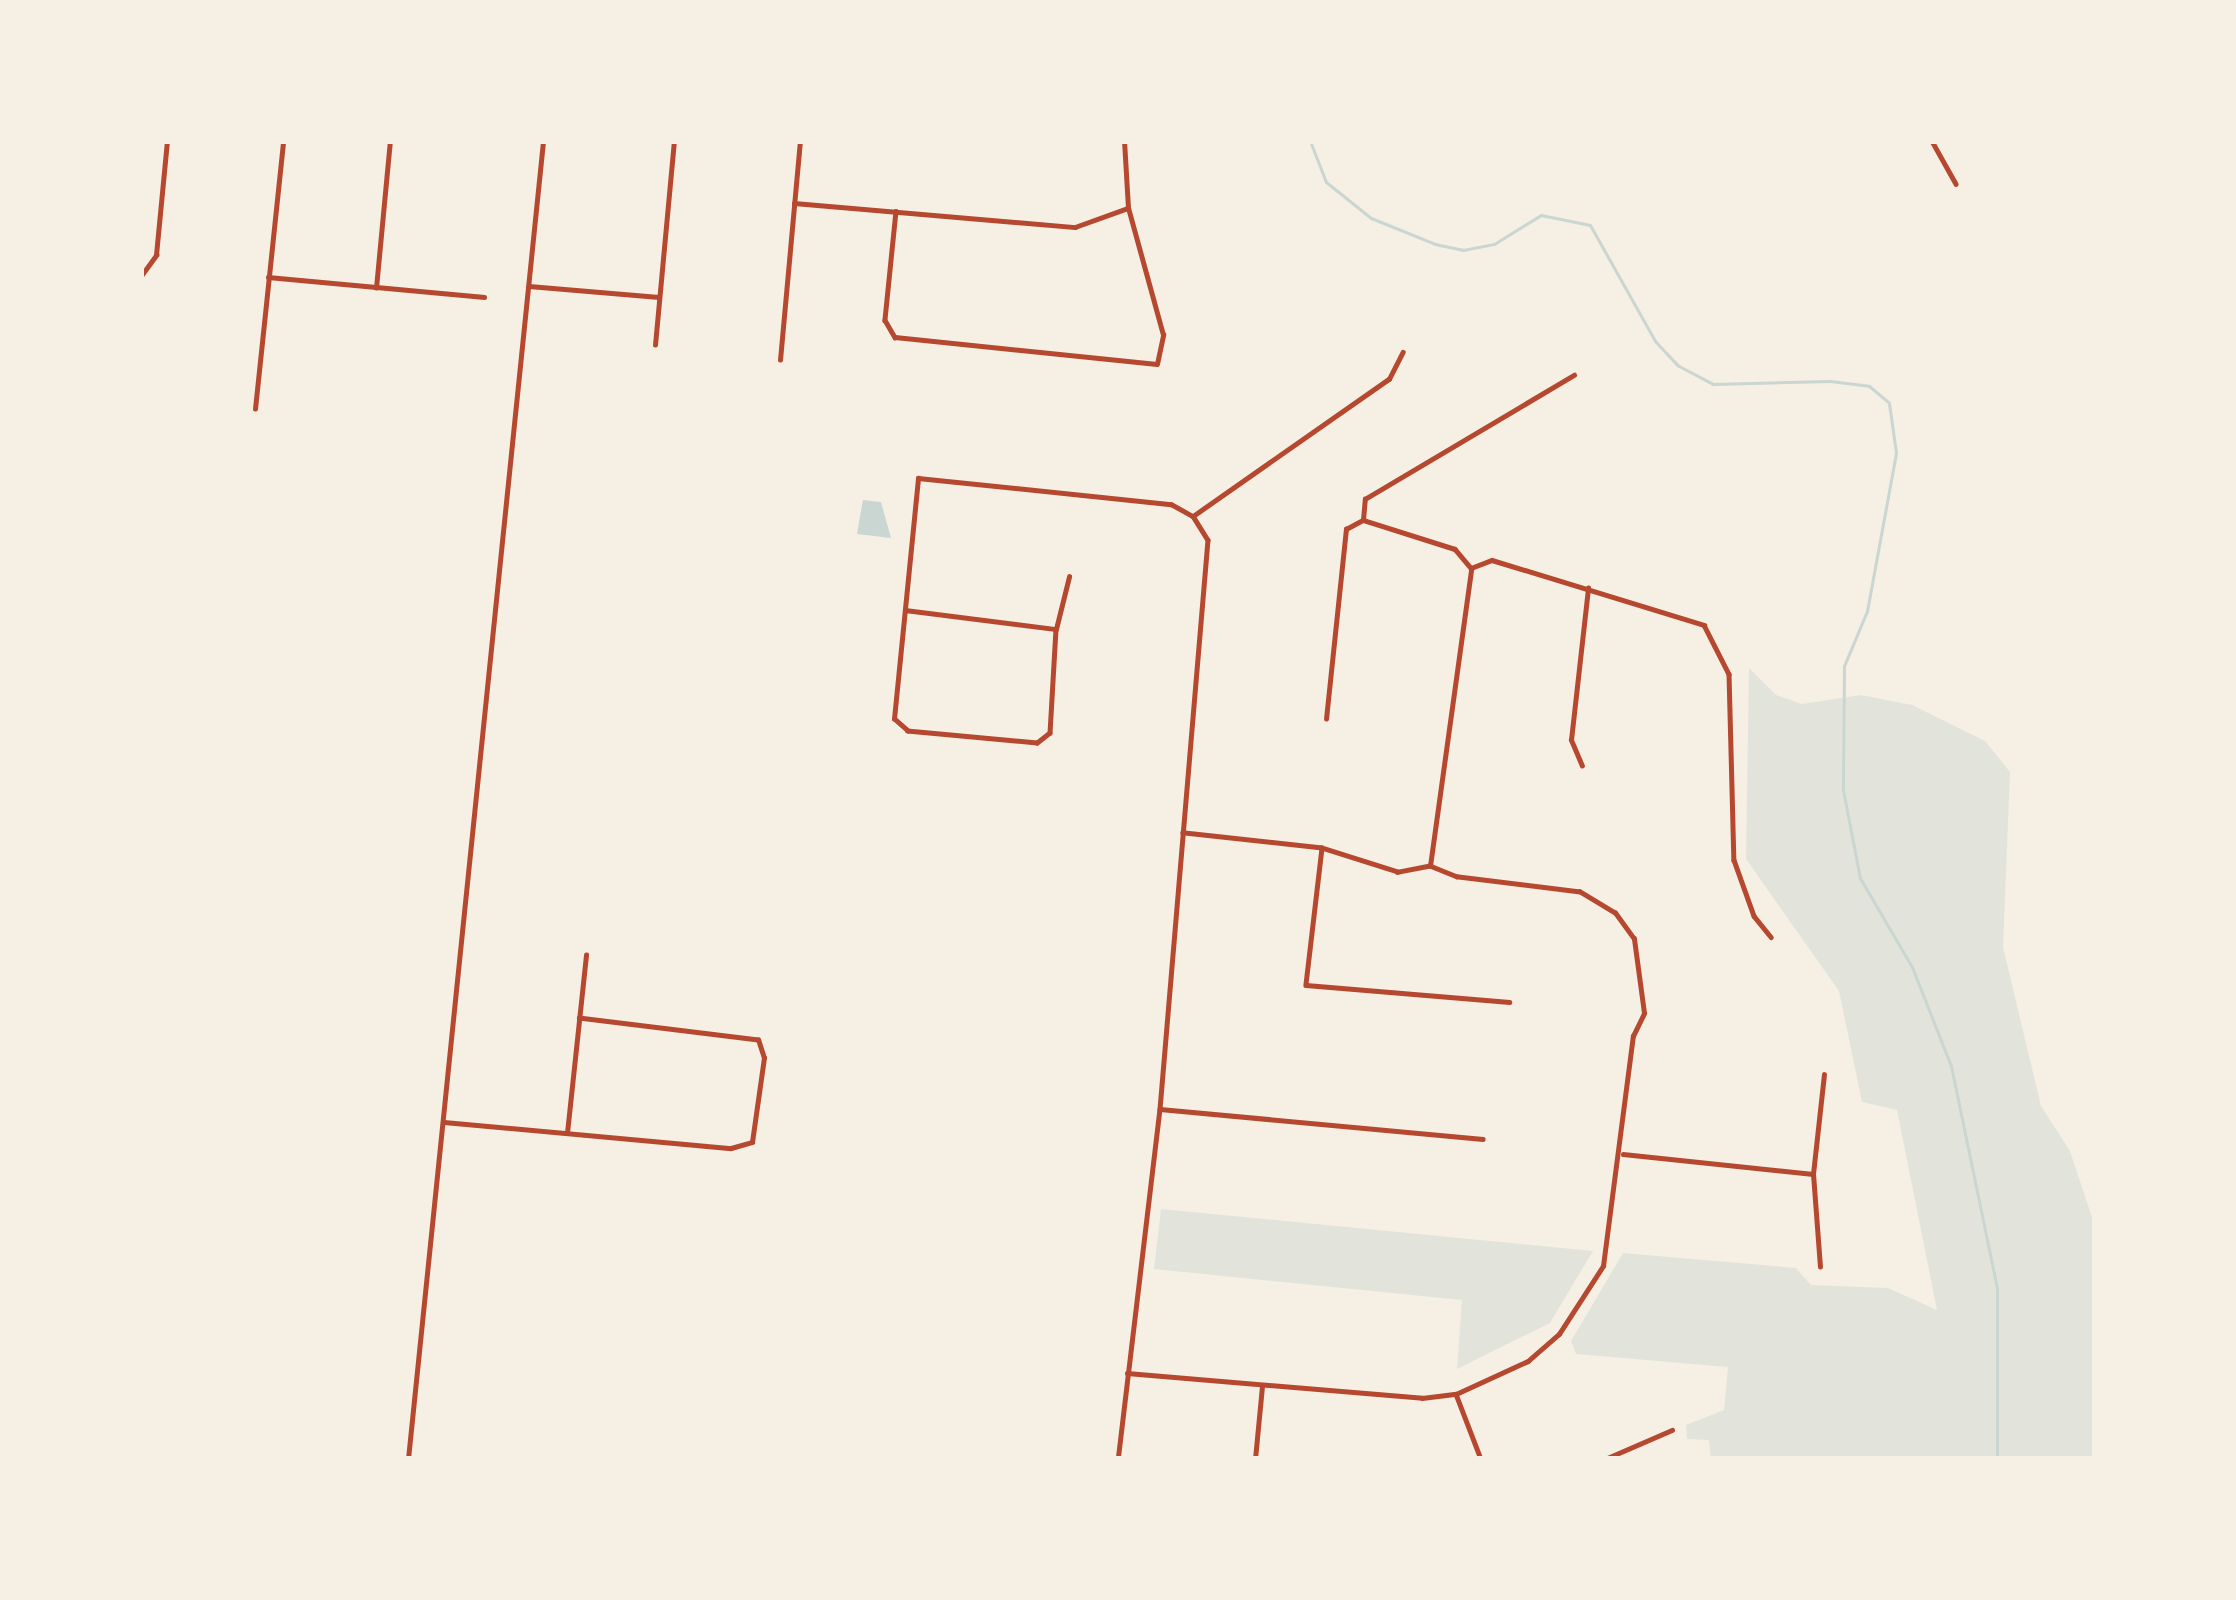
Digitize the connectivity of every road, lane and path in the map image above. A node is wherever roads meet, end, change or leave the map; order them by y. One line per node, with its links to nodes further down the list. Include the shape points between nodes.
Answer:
1 (167, 141): 13 (street, via 156,256)
2 (283, 141): 14 (street)
3 (390, 141): 16 (street)
4 (543, 141): 15 (street)
5 (674, 141): 17 (street)
6 (800, 141): 10 (street)
7 (1124, 141): 11 (street)
8 (1932, 141): 9 (street)
9 (1956, 184)
10 (794, 203): 12 (street); 21 (street)
11 (1128, 208): 12 (street, via 1075,227); 12 (street, via 1162,335 1157,364 1146,366 896,337 885,320)
12 (896, 211)
13 (141, 276)
14 (268, 277): 16 (street); 23 (street)
15 (530, 286): 17 (street); 42 (street)
16 (376, 288): 18 (street)
17 (659, 296): 19 (street)
18 (484, 297)
19 (655, 345)
20 (1403, 352): 24 (street, via 1389,379)
21 (780, 360)
22 (1574, 374): 25 (street, via 1365,499)
23 (255, 409)
24 (1193, 516): 29 (street, via 1163,502 918,478); 33 (street, via 1210,552)
25 (1363, 520): 26 (street, via 1455,549); 31 (street, via 1346,529)
26 (1471, 568): 28 (street, via 1492,560); 35 (street)
27 (1069, 577): 30 (street)
28 (1588, 586): 32 (street, via 1571,740); 36 (street, via 1684,614 1718,641 1729,674 1733,860)
29 (905, 610): 30 (street); 30 (street, via 898,726 1032,744 1051,733)
30 (1056, 629)
31 (1326, 719)
32 (1582, 766)
33 (1183, 832): 34 (street); 41 (street)
34 (1322, 848): 35 (street, via 1398,872); 38 (street, via 1306,985)
35 (1430, 866): 45 (street, via 1457,877 1580,892 1615,914 1634,939 1644,1013 1633,1036)
36 (1771, 937)
37 (586, 955): 39 (street)
38 (1509, 1002)
39 (580, 1018): 43 (street); 43 (street, via 758,1040 764,1058 756,1134 746,1147 730,1148)
40 (1823, 1075): 46 (street)
41 (1160, 1109): 44 (street); 48 (street)
42 (444, 1122): 43 (street); 52 (street)
43 (567, 1133)
44 (1483, 1138)
45 (1623, 1154): 46 (street); 50 (street, via 1603,1265 1584,1299 1528,1361)
46 (1813, 1174): 47 (street)
47 (1820, 1268)
48 (1127, 1373): 49 (street); 53 (street)
49 (1262, 1386): 50 (street); 54 (street)
50 (1456, 1394): 55 (street)
51 (1672, 1430): 56 (street)
52 (408, 1459)
53 (1118, 1459)
54 (1255, 1459)
55 (1481, 1459)
56 (1605, 1459)

